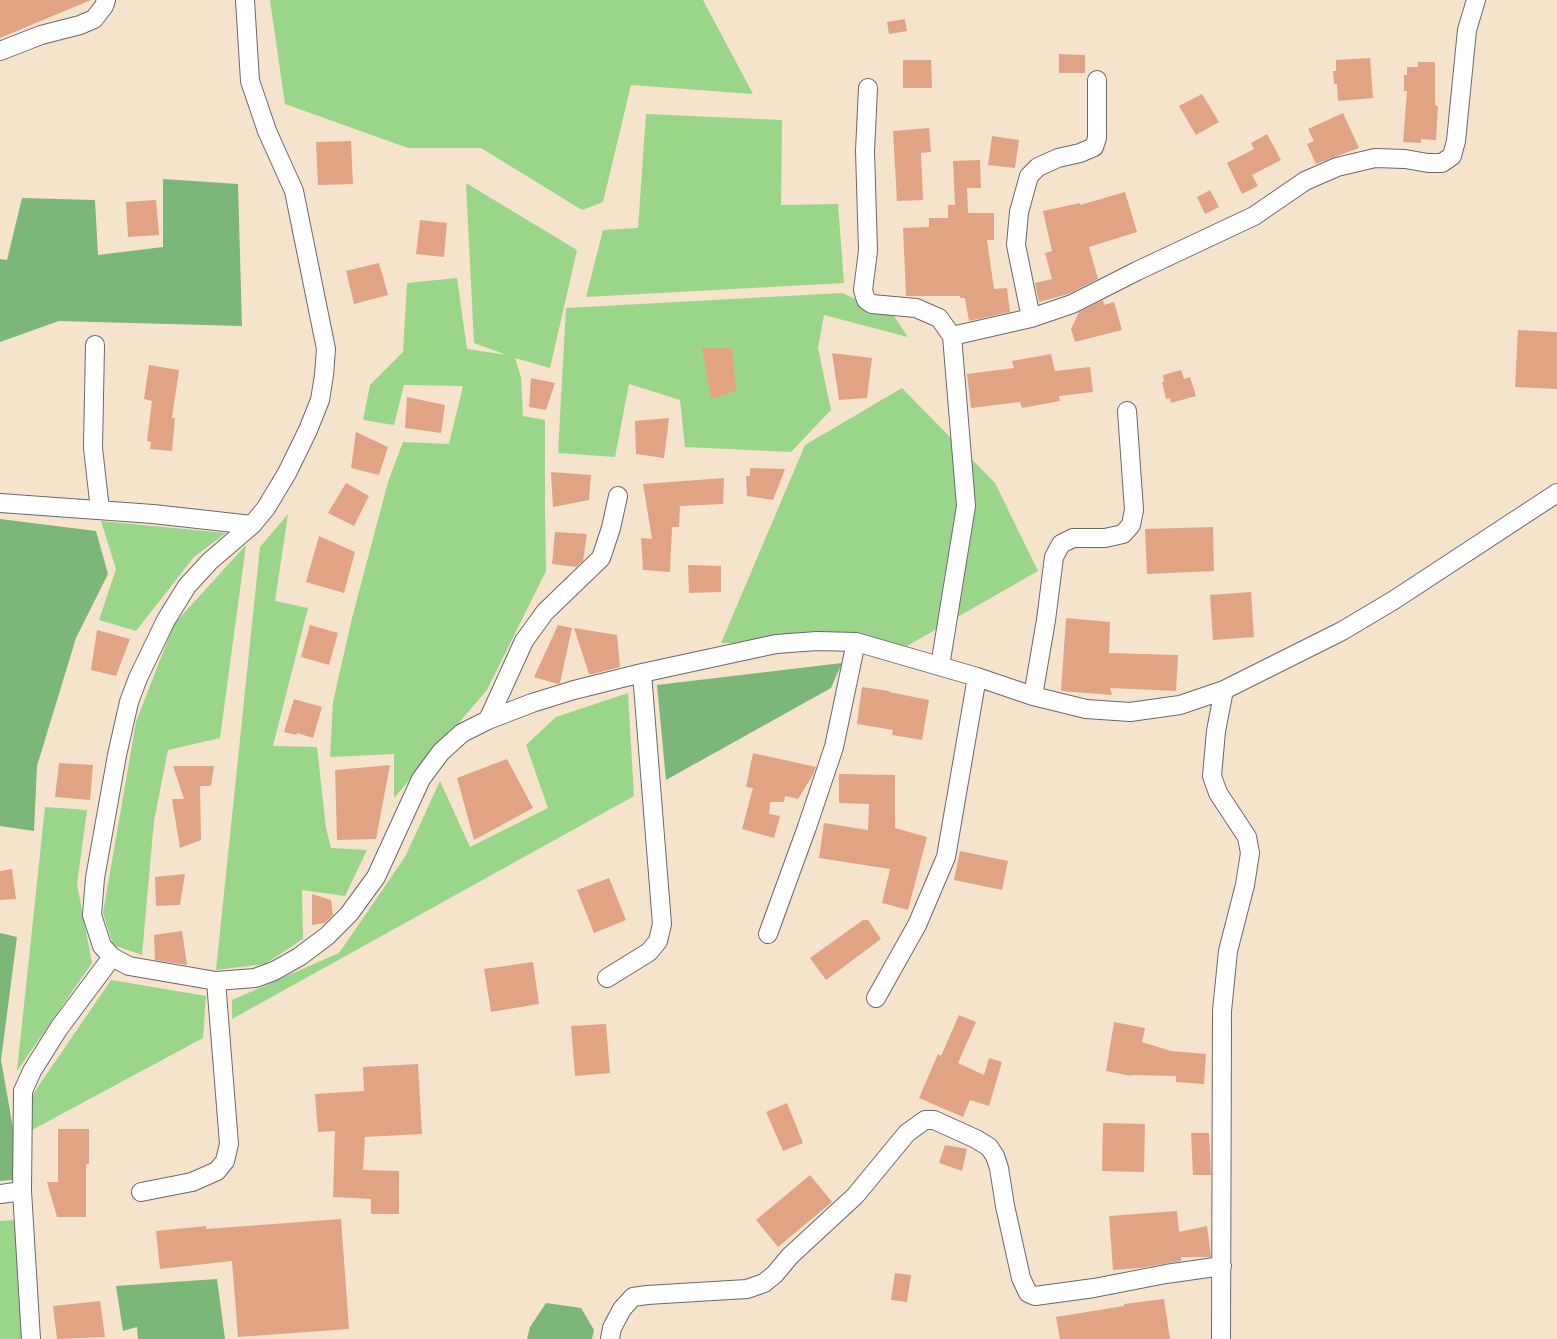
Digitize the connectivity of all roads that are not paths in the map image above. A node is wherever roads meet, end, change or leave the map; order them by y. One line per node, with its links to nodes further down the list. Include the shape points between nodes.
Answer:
1 (106, 0): 4 (street, via 94,19)
2 (245, 0): 15 (street, via 250,81 266,131 294,191 326,349 320,400 308,430 287,473)
3 (1476, 0): 7 (street, via 1468,30 1452,156 1442,163 1375,158 1337,167 1305,181 1254,216 1072,304)
4 (0, 52)
5 (1096, 80): 7 (street, via 1098,138 1094,147 1038,167 1029,176 1019,212 1016,245)
6 (868, 88): 8 (street, via 865,151 868,251 863,290 866,300 872,304 916,308 939,318)
7 (1031, 318): 8 (street)
8 (952, 336): 17 (street, via 966,506)
9 (95, 345): 14 (street, via 93,448)
10 (1127, 411): 21 (street, via 1134,510 1131,525 1123,534 1105,538 1073,538 1060,544 1054,558)
11 (1557, 493): 20 (street, via 1394,600)
12 (618, 496): 22 (street, via 612,528 601,558 545,612 524,641)
13 (0, 503): 14 (street)
14 (100, 510): 15 (street)
15 (252, 526): 24 (street, via 210,561 187,586 166,620 129,702 95,878 92,915 102,946)
16 (856, 642): 17 (street); 18 (street, via 776,644); 23 (street, via 834,747)
17 (940, 666): 19 (street)
18 (642, 673): 22 (street, via 549,698); 25 (street, via 662,924 658,941 649,952)
19 (977, 677): 21 (street); 27 (street, via 946,857 917,925)
20 (1224, 690): 21 (street, via 1180,704 1130,712 1086,709); 31 (street, via 1212,776 1218,793 1247,837 1250,853 1228,950 1222,1012)
21 (1033, 696)
22 (488, 720): 26 (street, via 462,733 441,752 421,779 376,877 349,914 327,936 274,971 255,978)
23 (768, 934)
24 (112, 957): 26 (street, via 129,966); 28 (street, via 59,1028 22,1091)
25 (607, 978)
26 (216, 981): 29 (street, via 229,1144 225,1161 217,1171 192,1182)
27 (876, 998)
28 (22, 1191): 30 (street); 32 (street)
29 (141, 1192)
30 (0, 1194)
31 (1222, 1266): 33 (street, via 1085,1290 1035,1296 1028,1293 1021,1278 995,1156 989,1147 976,1139 934,1120 925,1120 907,1133 855,1196 764,1283 747,1288 634,1298 622,1309); 34 (street)
32 (31, 1339)
33 (610, 1339)
34 (1221, 1339)

